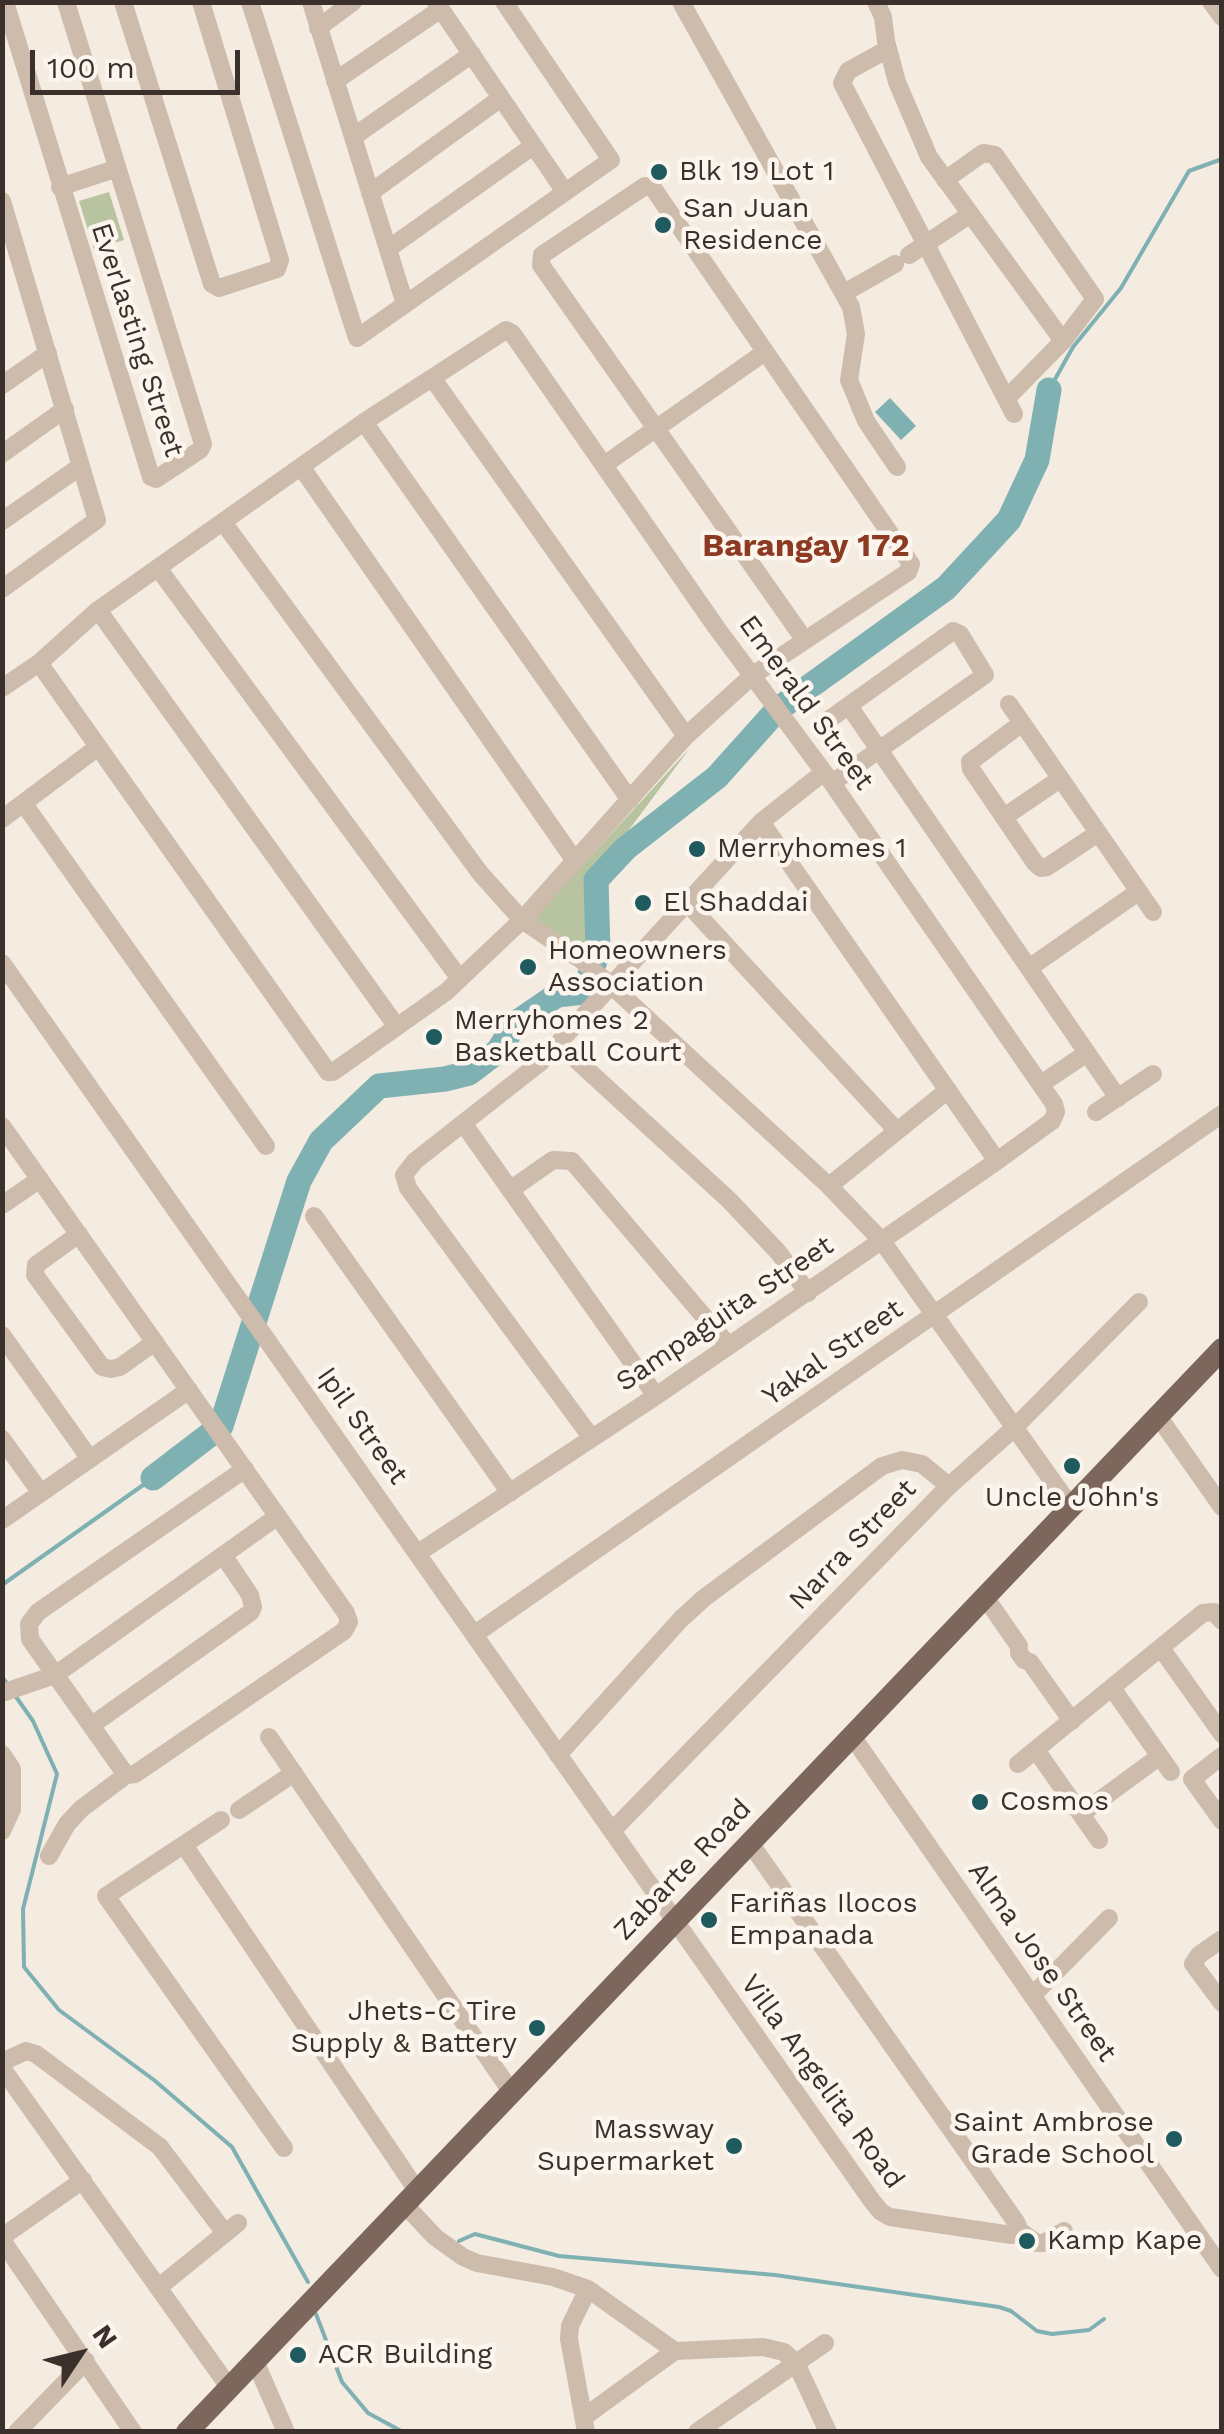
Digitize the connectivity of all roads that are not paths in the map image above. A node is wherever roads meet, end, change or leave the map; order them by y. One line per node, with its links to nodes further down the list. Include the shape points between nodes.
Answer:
1 (5, 2): 23 (street, Everlasting Street)
2 (66, 2): 21 (street, Everlasting Street)
3 (122, 2): 4 (street, via 212,284 219,288 277,269 280,260)
4 (201, 2)
5 (250, 2): 31 (street, via 357,338)
6 (310, 2): 14 (street)
7 (353, 2): 14 (street)
8 (504, 2): 24 (street, via 611,160)
9 (680, 2): 30 (street)
10 (876, 2): 15 (street)
11 (1211, 2): 13 (street)
12 (438, 6): 16 (street); 17 (street)
13 (1222, 18)
14 (318, 28): 17 (street)
15 (888, 49): 22 (street, via 918,137); 29 (street, via 848,71 842,83)
16 (472, 54): 18 (street); 19 (street)
17 (335, 80): 19 (street)
18 (502, 98): 20 (street); 25 (street)
19 (352, 137): 25 (street)
20 (534, 146): 24 (street); 28 (street)
21 (115, 169): 23 (street); 23 (street, Everlasting Street, via 202,444 156,479 150,477)
22 (945, 180): 27 (street); 32 (street, via 983,152 996,155 1093,292 1094,304)
23 (60, 186)
24 (565, 192): 31 (street)
25 (370, 193): 28 (street)
26 (2, 201): 34 (street)
27 (969, 215): 29 (street); 32 (street)
28 (388, 249): 31 (street)
29 (909, 254): 30 (street); 32 (street, via 1011,406)
30 (844, 293): 43 (street, via 856,334 849,380)
31 (405, 304)
32 (1063, 341)
33 (765, 352): 39 (street); 39 (street, via 650,186 572,236 540,260); 50 (street, via 911,564)
34 (48, 353): 36 (street); 37 (street)
35 (433, 379): 38 (street); 41 (street, Emerald Street, via 506,330 512,333); 58 (street)
36 (2, 384)
37 (65, 410): 40 (street); 42 (street)
38 (364, 422): 44 (street); 63 (street)
39 (657, 428): 41 (street); 50 (street)
40 (2, 454)
41 (604, 465): 52 (street, Emerald Street, via 716,627)
42 (81, 466): 45 (street); 48 (street, via 98,520)
43 (897, 467)
44 (302, 468): 46 (street); 69 (street)
45 (2, 521)
46 (223, 522): 47 (street); 73 (street, via 480,873)
47 (158, 568): 49 (street); 76 (street)
48 (2, 589)
49 (98, 610): 51 (street); 78 (street)
50 (804, 639): 52 (street)
51 (39, 663): 53 (street); 59 (street)
52 (758, 671): 58 (street); 61 (street, Emerald Street)
53 (2, 688)
54 (1009, 704): 56 (street)
55 (849, 706): 57 (street); 60 (street); 60 (street, via 952,631 960,634 985,674)
56 (1022, 723): 62 (street); 65 (street, via 970,762)
57 (820, 726)
58 (686, 736): 63 (street)
59 (98, 747): 64 (street); 78 (street, via 328,1072)
60 (880, 751): 61 (street); 75 (street)
61 (828, 778): 67 (street); 82 (street, Emerald Street)
62 (1060, 778): 65 (street); 68 (street)
63 (630, 800): 69 (street)
64 (24, 804): 66 (street); 91 (street)
65 (1004, 817): 68 (street, via 1041,868)
66 (2, 819)
67 (760, 822): 71 (street); 83 (street)
68 (1098, 832): 70 (street)
69 (576, 862): 73 (street)
70 (1138, 892): 72 (street); 75 (street)
71 (688, 904): 77 (street); 90 (street)
72 (1153, 912)
73 (522, 920): 76 (street); 77 (street)
74 (2, 963): 122 (street, Ipil Street)
75 (1029, 968): 80 (street)
76 (460, 979): 78 (street)
77 (607, 982): 79 (street); 94 (street)
78 (397, 1027)
79 (560, 1044): 88 (street); 100 (street, via 729,1200)
80 (1087, 1053): 82 (street); 84 (street)
81 (1153, 1074): 84 (street)
82 (1041, 1084): 85 (street, Emerald Street)
83 (948, 1090): 90 (street); 92 (street)
84 (1118, 1098): 86 (street)
85 (1056, 1112): 92 (street, Sampaguita Street)
86 (1096, 1112)
87 (1222, 1114): 102 (street, Yakal Street)
88 (463, 1123): 95 (street); 111 (street, via 415,1162 404,1175 408,1188)
89 (2, 1126): 93 (street)
90 (897, 1131): 94 (street)
91 (266, 1146)
92 (997, 1161): 99 (street, Sampaguita Street)
93 (40, 1179): 96 (street); 98 (street)
94 (829, 1186): 99 (street)
95 (510, 1190): 105 (street, via 553,1160 572,1161); 108 (street)
96 (2, 1206)
97 (314, 1216): 116 (street)
98 (79, 1234): 104 (street); 104 (street, via 36,1265 35,1275 102,1367 120,1366)
99 (882, 1241): 100 (street, Sampaguita Street); 102 (street)
100 (808, 1292): 105 (street, Sampaguita Street)
101 (1139, 1302): 110 (street, Narra Street)
102 (933, 1317): 110 (street); 126 (street, Yakal Street)
103 (2, 1335): 113 (street)
104 (154, 1342): 107 (street)
105 (729, 1346): 108 (street, Sampaguita Street)
106 (1222, 1349): 109 (main road, Zabarte Road)
107 (189, 1390): 113 (street); 114 (street)
108 (656, 1396): 111 (street, Sampaguita Street)
109 (1158, 1416): 118 (main road, Zabarte Road); 119 (street)
110 (1013, 1429): 115 (street, Narra Street); 118 (street)
111 (591, 1438): 116 (street, Sampaguita Street)
112 (3, 1441): 117 (street)
113 (90, 1459): 117 (street)
114 (245, 1470): 120 (street); 128 (street, via 38,1612 29,1624 30,1639)
115 (949, 1486): 138 (street, via 922,1464 882,1466 704,1598); 150 (street, Narra Street)
116 (510, 1493): 122 (street, Sampaguita Street)
117 (41, 1494): 121 (street)
118 (1071, 1507): 124 (main road, Zabarte Road)
119 (1222, 1507)
120 (278, 1516): 123 (street); 144 (street, via 346,1613 344,1631)
121 (2, 1520)
122 (418, 1553): 126 (street, Ipil Street)
123 (224, 1555): 128 (street); 132 (street, via 250,1594 251,1612)
124 (985, 1597): 131 (street); 135 (main road, Zabarte Road)
125 (1222, 1622): 127 (street, via 1209,1610)
126 (475, 1634): 138 (street, Ipil Street)
127 (1161, 1648): 129 (street); 133 (street)
128 (54, 1675): 130 (street); 132 (street)
129 (1112, 1688): 131 (street); 139 (street)
130 (3, 1693)
131 (1072, 1721): 136 (street)
132 (92, 1724): 144 (street)
133 (1222, 1734)
134 (269, 1736): 143 (street)
135 (852, 1736): 152 (main road, Zabarte Road); 158 (street, Alma Jose Street)
136 (1036, 1750): 141 (street); 146 (street)
137 (2, 1754): 149 (street, via 12,1769 12,1810)
138 (558, 1755): 150 (street, Ipil Street)
139 (1160, 1756): 142 (street); 146 (street)
140 (1222, 1756): 148 (street, via 1192,1779)
141 (1018, 1764)
142 (1171, 1772)
143 (294, 1773): 145 (street); 161 (street)
144 (126, 1775): 154 (street, via 75,1814)
145 (239, 1810)
146 (1081, 1814): 151 (street)
147 (220, 1820): 153 (street)
148 (1222, 1821)
149 (2, 1831)
150 (612, 1832): 156 (street, Ipil Street)
151 (1099, 1840)
152 (750, 1843): 156 (main road, Zabarte Road); 165 (street)
153 (184, 1845): 162 (street, via 108,1892 107,1901); 164 (street)
154 (48, 1856)
155 (1109, 1918): 158 (street)
156 (675, 1922): 161 (main road, Zabarte Road); 165 (street, Villa Angelita Road, via 880,2212 1012,2236)
157 (1222, 1939): 159 (street, via 1193,1964)
158 (1032, 1996): 168 (street, Alma Jose Street)
159 (1222, 2003)
160 (2, 2065): 163 (street); 169 (street, via 26,2050 36,2054 160,2147 231,2228)
161 (512, 2093): 164 (main road, Zabarte Road)
162 (284, 2148)
163 (83, 2180): 167 (street); 169 (street)
164 (411, 2199): 170 (street, via 435,2237 477,2263); 174 (main road, Zabarte Road)
165 (1020, 2231): 166 (street, Villa Angelita Road, via 1037,2243)
166 (1064, 2231)
167 (2, 2238): 173 (street)
168 (1222, 2269)
169 (159, 2287): 176 (street)
170 (588, 2289): 172 (street); 177 (street, via 568,2339)
171 (825, 2343): 175 (street)
172 (675, 2351): 175 (street, via 763,2347); 177 (street)
173 (86, 2361): 178 (street); 179 (street)
174 (255, 2361): 176 (main road, Zabarte Road); 181 (street)
175 (796, 2363): 182 (street); 183 (street)
176 (229, 2387): 180 (main road, Zabarte Road)
177 (585, 2424)
178 (17, 2432)
179 (133, 2432)
180 (187, 2432)
181 (286, 2432)
182 (698, 2432)
183 (828, 2432)

